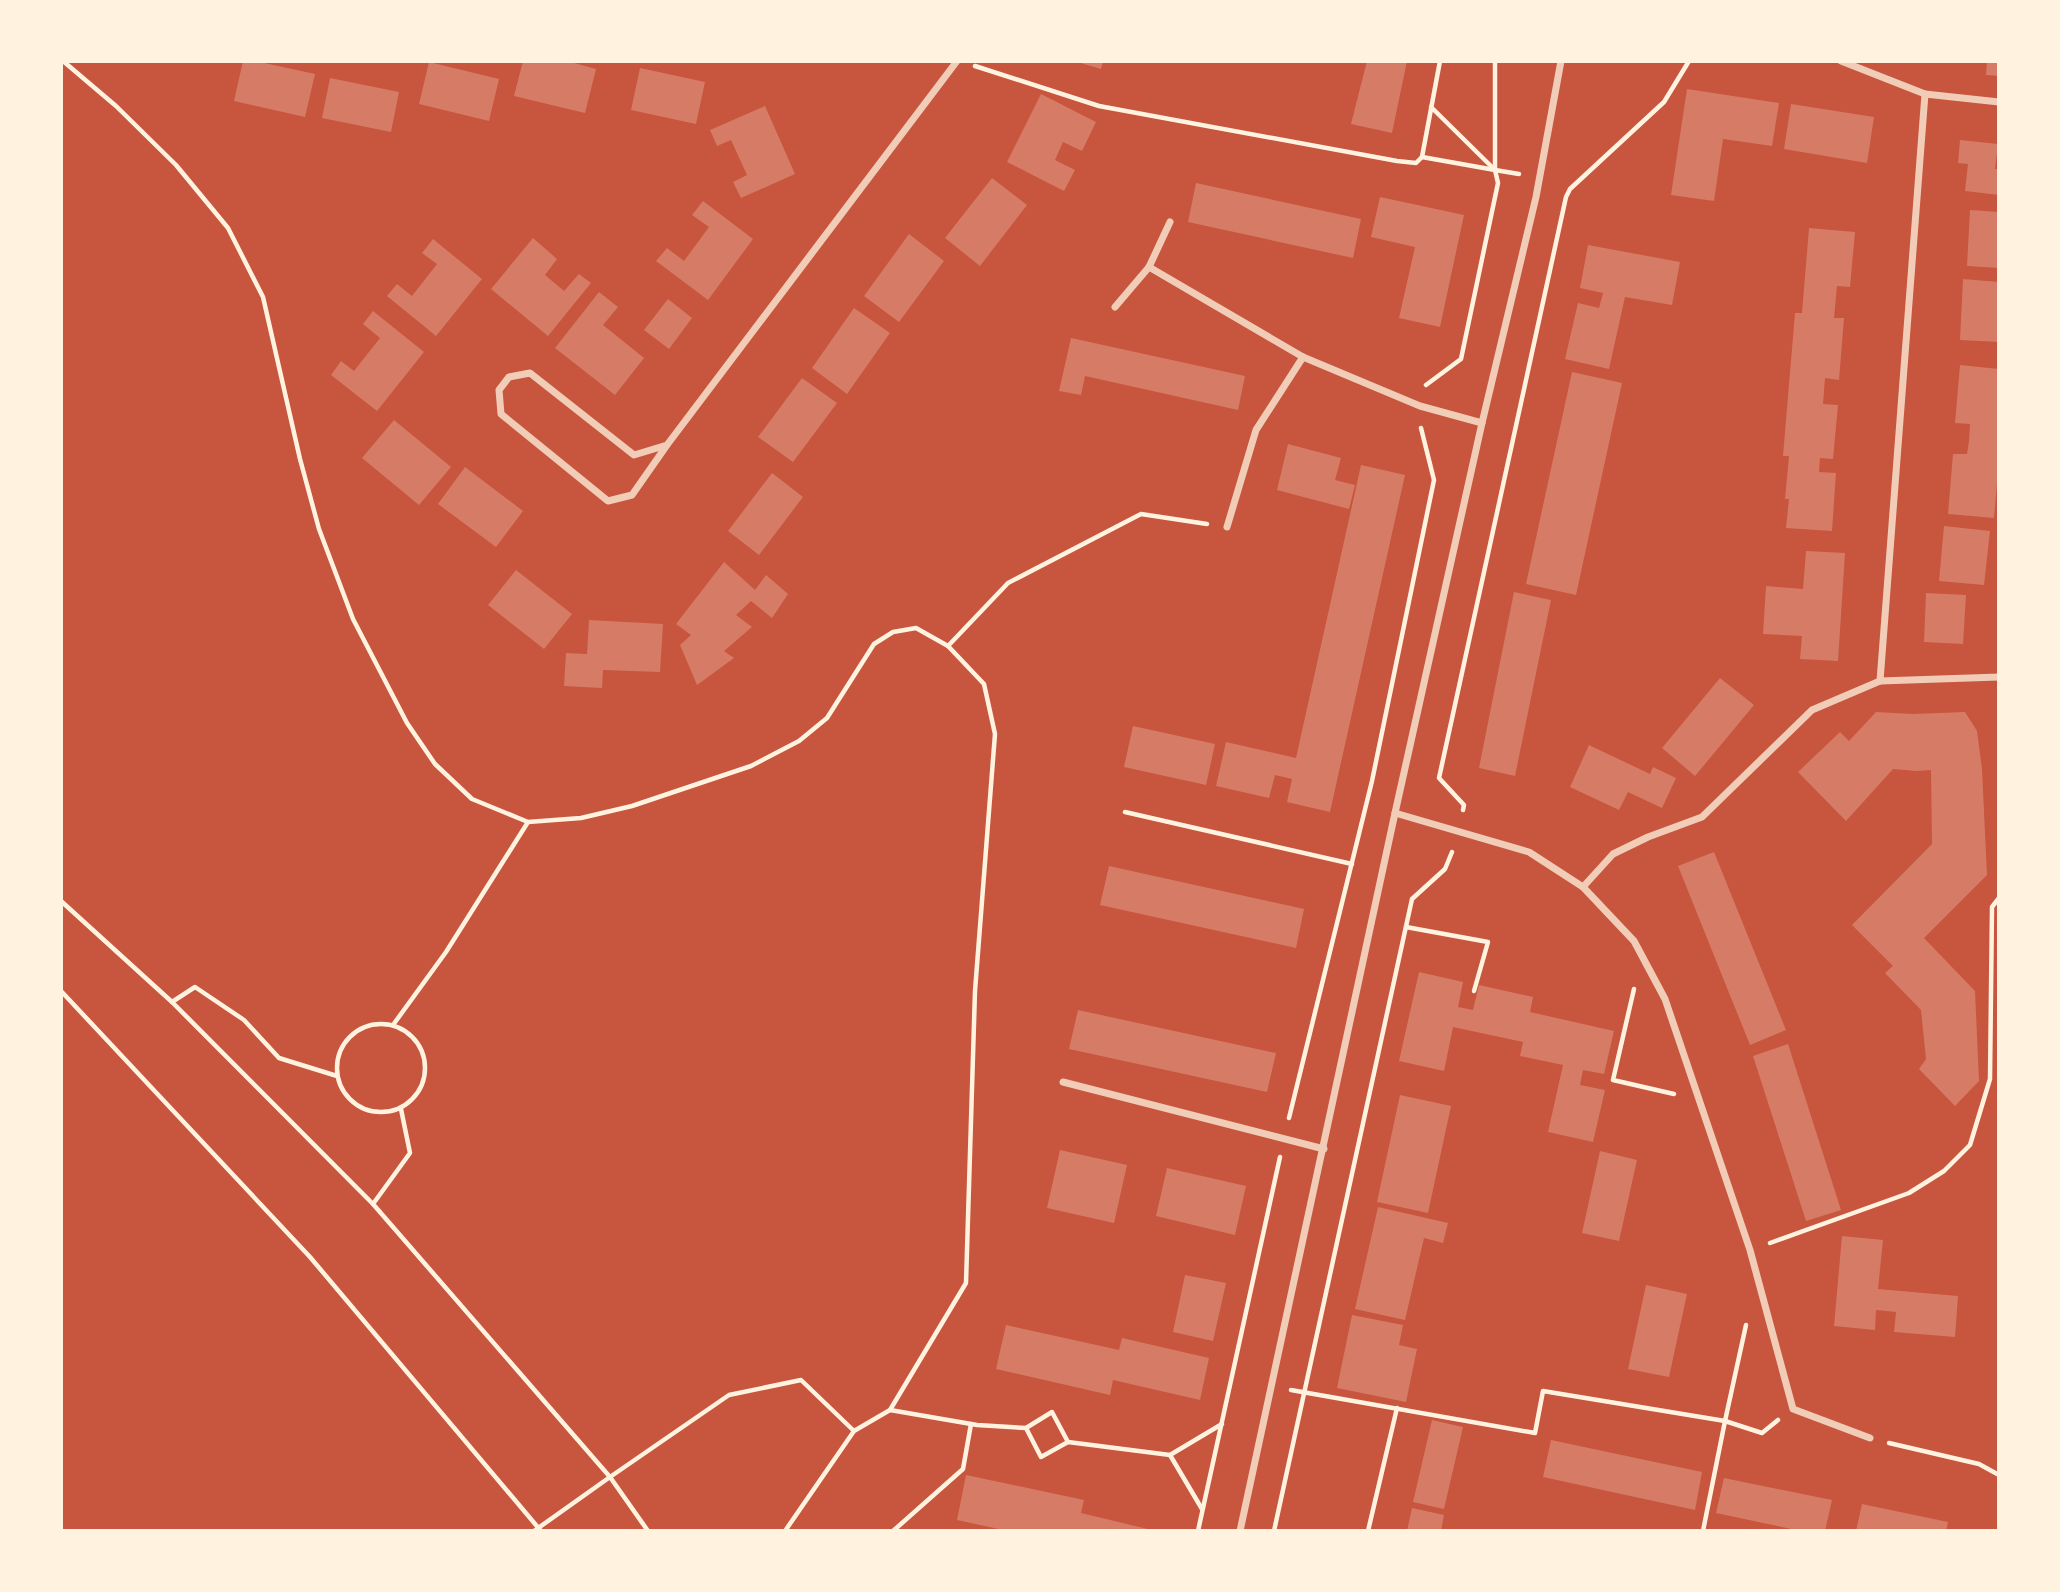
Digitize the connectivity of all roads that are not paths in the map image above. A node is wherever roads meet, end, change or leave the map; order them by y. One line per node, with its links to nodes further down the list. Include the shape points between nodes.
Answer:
1 (956, 61): 11 (street)
2 (1561, 61): 10 (street)
3 (1841, 61): 4 (street)
4 (1925, 94): 5 (street); 14 (street)
5 (1999, 102)
6 (1170, 222): 7 (street)
7 (1149, 267): 8 (street); 9 (street)
8 (1115, 307)
9 (1303, 357): 10 (street, via 1420,406); 12 (street, via 1256,430)
10 (1482, 423): 15 (street)
11 (667, 444): 11 (street, via 634,455 530,373 509,377 499,390 501,414 608,501 632,495)
12 (1227, 527)
13 (1999, 677): 14 (street)
14 (1880, 681): 16 (street, via 1812,710 1702,817 1613,854)
15 (1395, 813): 16 (street, via 1529,852); 18 (street)
16 (1583, 887): 19 (street, via 1634,941 1665,999 1750,1251 1793,1409)
17 (1063, 1082): 18 (street)
18 (1324, 1149): 20 (street)
19 (1870, 1438)
20 (1241, 1531)

